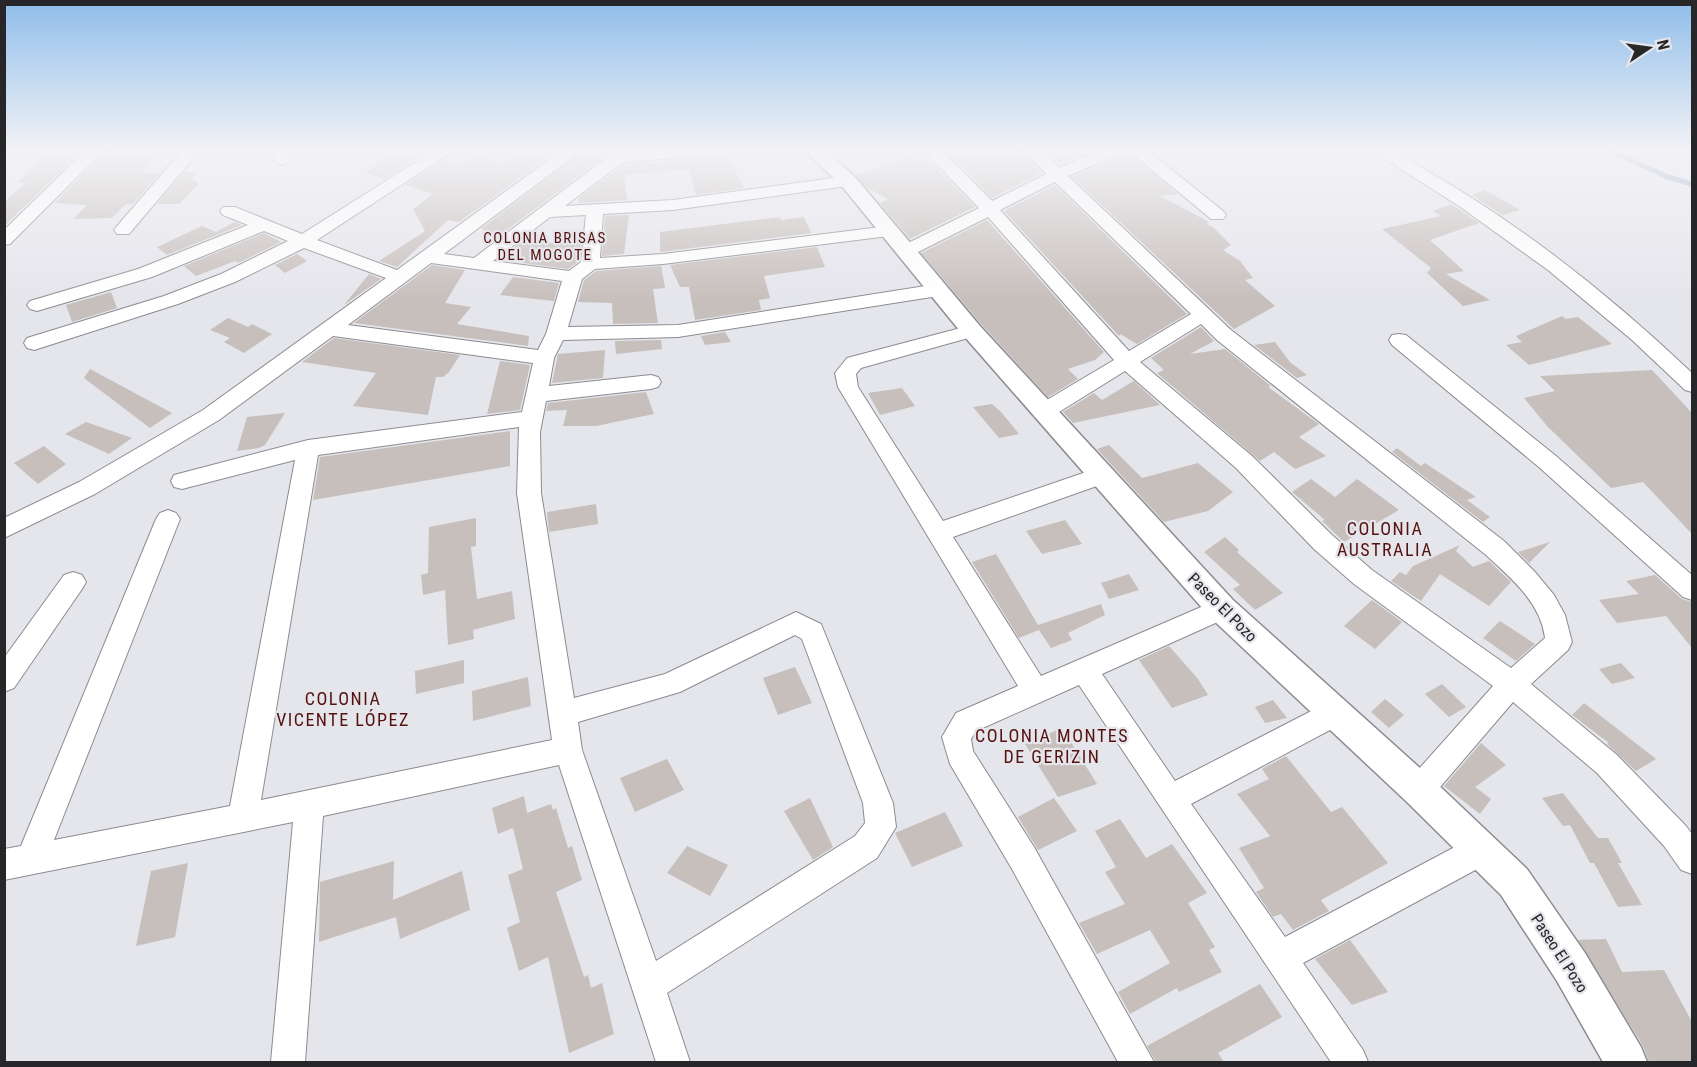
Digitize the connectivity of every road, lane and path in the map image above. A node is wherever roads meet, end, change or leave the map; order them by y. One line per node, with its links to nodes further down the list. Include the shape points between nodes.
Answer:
1 (45, 200): 20 (street)
2 (149, 200): 19 (street)
3 (368, 200): 21 (street)
4 (506, 200): 23 (street)
5 (564, 200): 16 (street)
6 (711, 200): 13 (street)
7 (864, 200): 22 (street, Paseo El Pozo)
8 (981, 200): 14 (street)
9 (1008, 200): 14 (street)
10 (1085, 200): 29 (street)
11 (1198, 200): 17 (street)
12 (1462, 200): 38 (street, via 1563,274 1659,352)
13 (595, 209): 16 (street); 25 (street)
14 (990, 209): 22 (street); 36 (street)
15 (229, 211): 18 (street)
16 (548, 212): 24 (street)
17 (1217, 215)
18 (264, 225): 21 (street); 28 (street, via 146,273)
19 (123, 230)
20 (4, 240)
21 (303, 241): 26 (street); 34 (street, via 228,278 171,300)
22 (898, 241): 25 (street, via 663,259); 27 (street, Paseo El Pozo)
23 (427, 257): 24 (street); 26 (street)
24 (477, 264): 25 (street)
25 (582, 271): 32 (street)
26 (399, 277): 30 (street)
27 (938, 290): 31 (street, Paseo El Pozo); 32 (street, via 678,331)
28 (37, 305)
29 (1201, 316): 36 (street); 52 (street, via 1495,548 1525,577 1552,613 1559,629 1559,642)
30 (330, 329): 35 (street); 45 (street, via 211,415 87,489)
31 (972, 331): 40 (street, Paseo El Pozo); 46 (street, via 854,363 845,373 848,387)
32 (556, 334): 35 (street)
33 (1399, 340): 48 (street, via 1579,487)
34 (33, 343)
35 (544, 358): 39 (street)
36 (1127, 362): 40 (street); 52 (street, via 1244,462 1363,577)
37 (651, 382): 39 (street)
38 (1692, 385)
39 (534, 406): 41 (street); 55 (street, via 529,493)
40 (1043, 412): 42 (street, Paseo El Pozo)
41 (308, 448): 43 (street); 60 (street)
42 (1100, 476): 46 (street); 49 (street, Paseo El Pozo)
43 (182, 481)
44 (168, 519): 63 (street)
45 (4, 529)
46 (937, 533): 53 (street)
47 (74, 582): 51 (street)
48 (1692, 590)
49 (1222, 609): 50 (street); 54 (street, Paseo El Pozo)
50 (1084, 670): 53 (street); 58 (street)
51 (4, 680)
52 (1512, 684): 57 (street); 62 (street, via 1607,764)
53 (1036, 692): 68 (street, via 966,722 956,736 960,755 1023,858)
54 (1335, 713): 57 (street, Paseo El Pozo); 58 (street)
55 (562, 714): 56 (street); 65 (street, via 670,684 796,623 813,632 878,803 881,826 866,847)
56 (568, 750): 59 (street); 65 (street)
57 (1419, 790): 61 (street, Paseo El Pozo)
58 (1170, 799): 64 (street)
59 (309, 805): 60 (street); 66 (street)
60 (243, 818): 63 (street)
61 (1481, 850): 64 (street); 70 (street, Paseo El Pozo, via 1514,882)
62 (1692, 859)
63 (17, 863)
64 (1281, 957): 69 (street)
65 (647, 986): 67 (street)
66 (288, 1062)
67 (673, 1062)
68 (1137, 1062)
69 (1351, 1062)
70 (1626, 1062)

